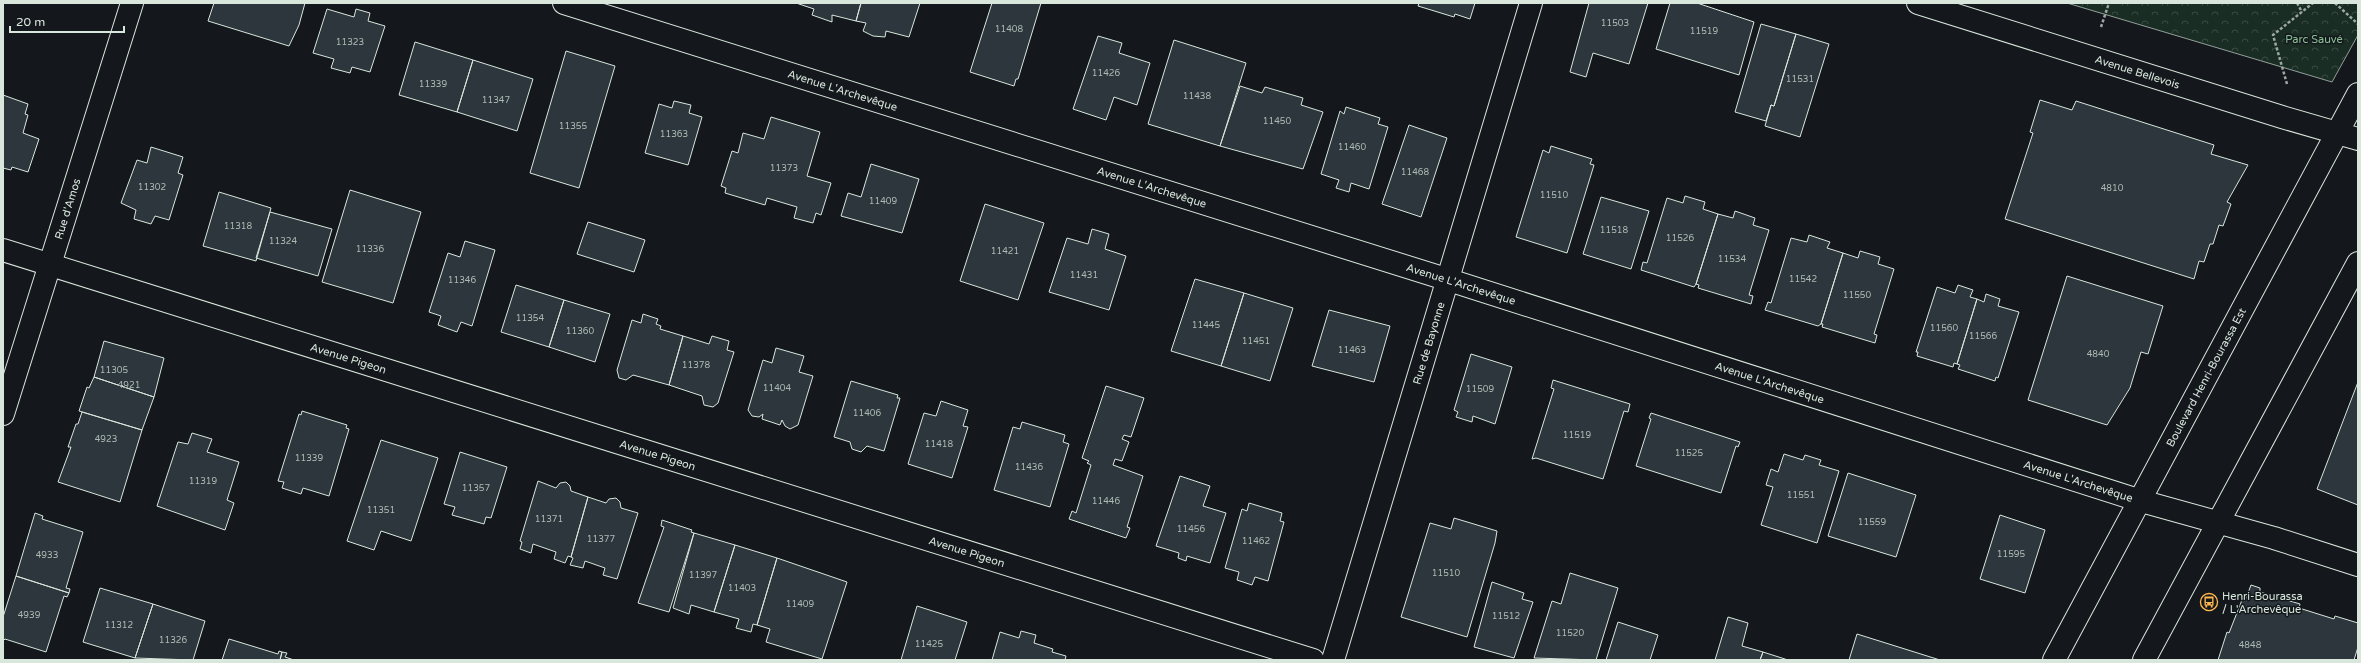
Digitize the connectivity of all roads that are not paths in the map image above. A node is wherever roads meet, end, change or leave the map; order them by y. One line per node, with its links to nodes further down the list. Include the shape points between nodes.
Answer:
1 (132, 3): 10 (street, Rue d'Amos)
2 (564, 3): 11 (street, Avenue L'Archevêque)
3 (1531, 3): 11 (street, Rue de Bayonne)
4 (1918, 3): 6 (street, Avenue Bellevois)
5 (2358, 94): 6 (street, Boulevard Henri-Bourassa Est)
6 (2338, 132): 7 (street, Avenue Bellevois); 13 (street, Boulevard Henri-Bourassa Est)
7 (2358, 138)
8 (3, 250): 10 (street, Avenue Pigeon)
9 (2358, 263): 14 (street)
10 (49, 264): 12 (street, Rue d'Amos); 16 (street, Avenue Pigeon)
11 (1449, 280): 13 (street, Avenue L'Archevêque); 17 (street, Rue de Bayonne)
12 (3, 414)
13 (2141, 501): 14 (street, Avenue L'Archevêque); 18 (street, Boulevard Henri-Bourassa Est)
14 (2217, 521): 15 (street, Avenue L'Archevêque); 19 (street)
15 (2358, 565)
16 (1313, 660)
17 (1332, 660)
18 (2054, 660)
19 (2144, 660)

